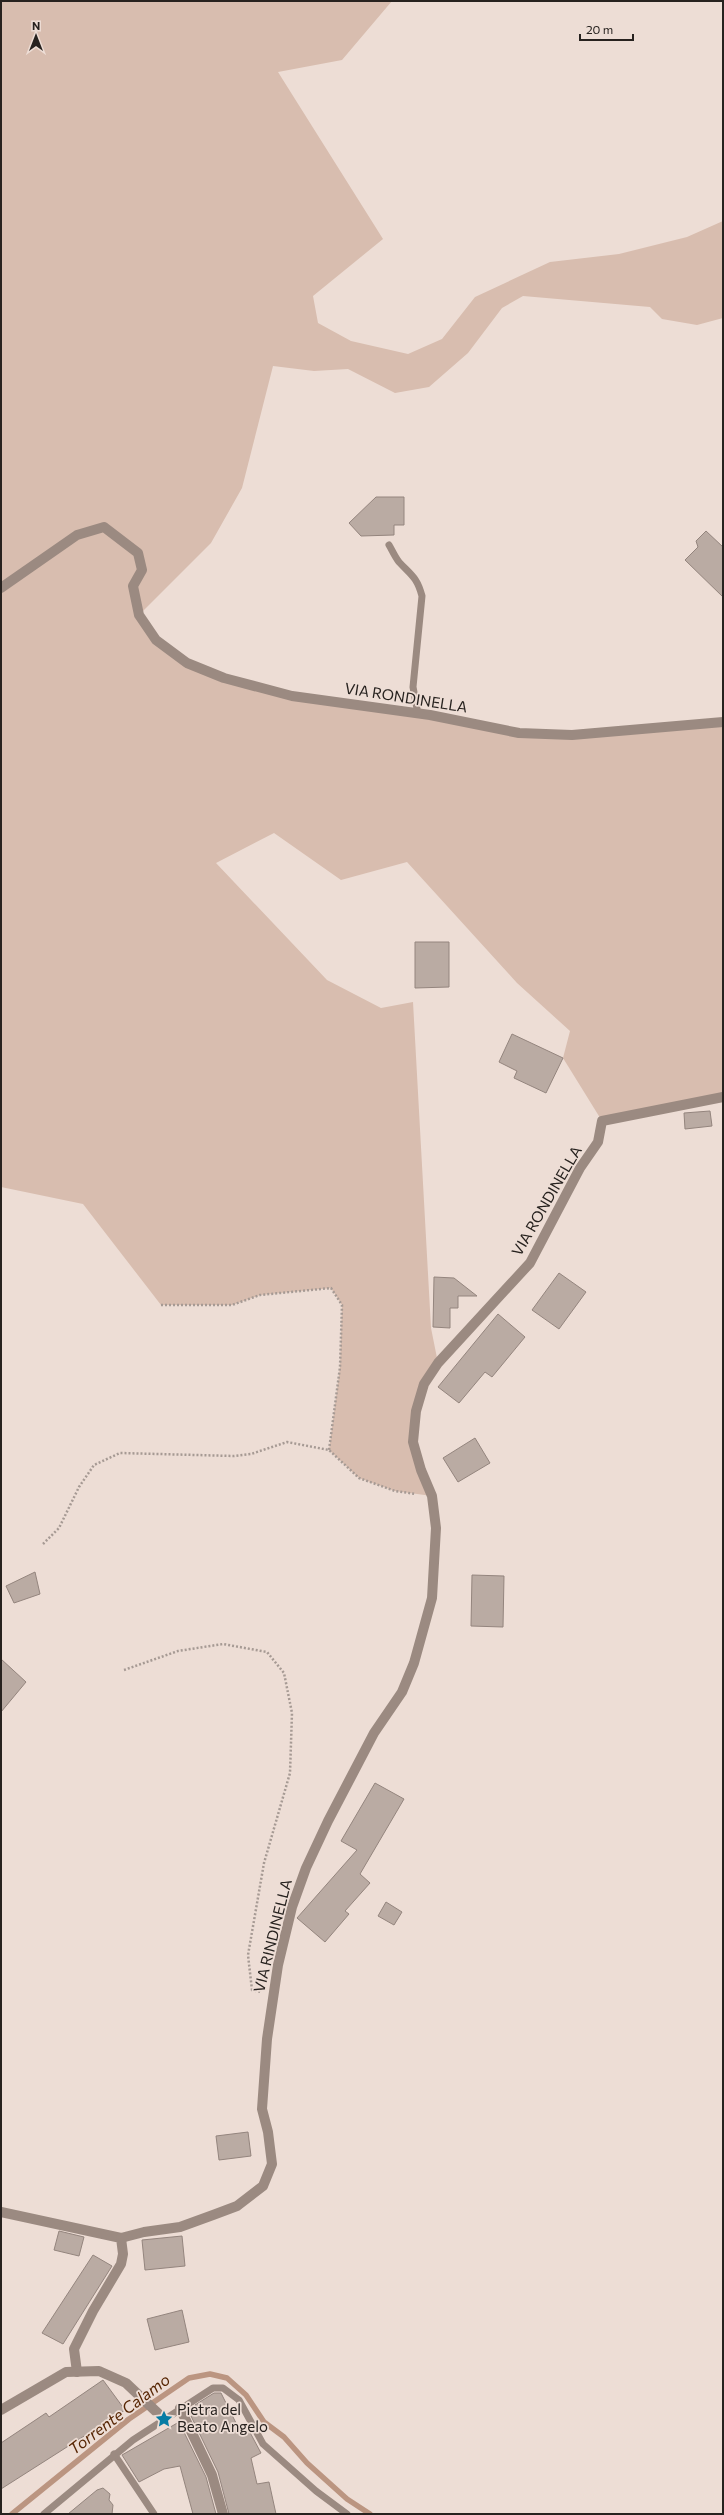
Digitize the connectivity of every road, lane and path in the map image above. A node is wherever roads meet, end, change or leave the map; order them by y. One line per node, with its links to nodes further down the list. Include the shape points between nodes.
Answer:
1 (389, 545): 3 (lane, via 399,562 409,570 418,583 422,596 413,687)
2 (1, 588): 3 (street, VIA RONDINELLA, via 77,535 104,527 138,553 142,570 133,586 139,615 156,640 187,663 224,678 292,696)
3 (418, 714): 4 (street, VIA RONDINELLA, via 519,733 572,735)
4 (723, 722)
5 (723, 1097): 8 (street, VIA RONDINELLA, via 602,1121 598,1142 580,1168 530,1263 443,1358 424,1384 416,1411 413,1442)
6 (161, 1305): 7 (path, via 232,1305 260,1295 331,1288 342,1305 340,1367)
7 (329, 1450): 8 (path, via 359,1478 395,1491); 9 (path, via 287,1442 251,1454 234,1456 120,1453 94,1465 79,1487 59,1528)
8 (432, 1496): 11 (street, VIA RINDINELLA, via 436,1528 432,1598 414,1663 402,1692 374,1733 306,1868 292,1907)
9 (43, 1544)
10 (124, 1670): 11 (path, via 178,1652 224,1644 267,1652 284,1672 292,1714 290,1773 264,1864 248,1955 252,1990)
11 (273, 1995): 13 (street, VIA RINDINELLA, via 262,2109 272,2164 263,2186 237,2206 213,2215 180,2227)
12 (1, 2212): 13 (street)
13 (121, 2238): 14 (street, via 121,2264 74,2349)
14 (77, 2372): 16 (street, via 66,2372); 17 (street, via 99,2371 126,2383)
15 (180, 2408): 17 (lane); 21 (street, via 212,2475); 22 (lane, via 213,2388 223,2388 239,2400 263,2444 316,2491)
16 (1, 2410)
17 (164, 2418): 18 (lane)
18 (114, 2454): 19 (lane); 20 (lane)
19 (44, 2514)
20 (154, 2514)
21 (223, 2514)
22 (347, 2514)

